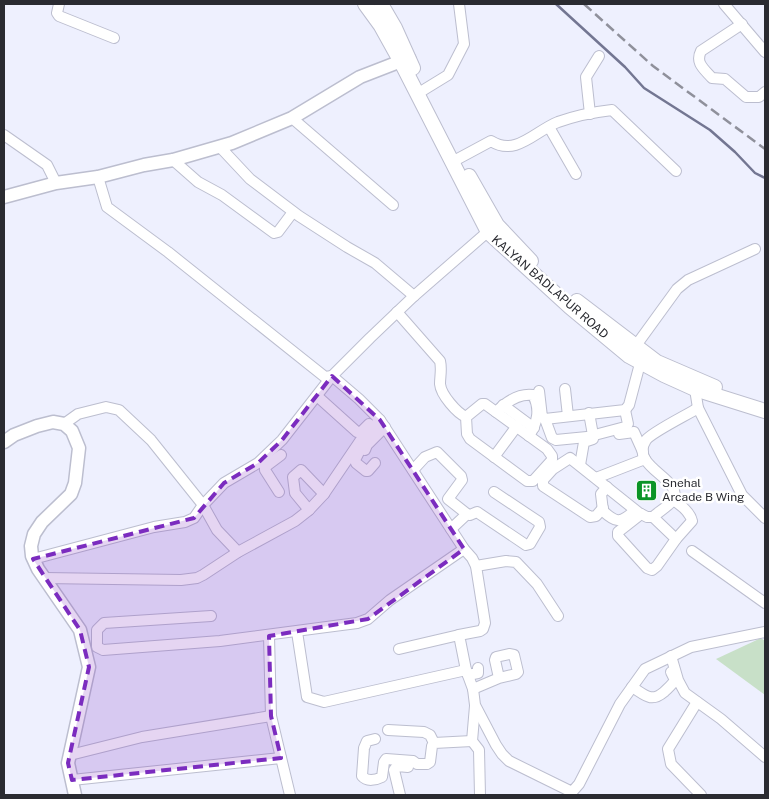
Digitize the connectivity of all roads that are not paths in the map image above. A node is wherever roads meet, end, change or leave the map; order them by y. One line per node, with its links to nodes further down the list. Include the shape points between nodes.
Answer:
1 (59, 4): 7 (street, via 59,16)
2 (365, 4): 10 (main road)
3 (381, 4): 10 (main road, via 395,28)
4 (459, 4): 11 (street, via 464,44 448,74)
5 (724, 4): 6 (street)
6 (742, 24): 8 (street); 12 (street, via 701,51 699,63 712,78 725,79 746,97 759,97)
7 (114, 38)
8 (765, 52)
9 (599, 56): 13 (street, via 586,77)
10 (405, 60): 11 (main road); 14 (street, via 360,77)
11 (420, 92): 19 (main road)
12 (765, 92)
13 (590, 114): 15 (street); 20 (street, via 612,110)
14 (292, 118): 17 (street); 25 (street)
15 (549, 127): 19 (street, via 512,146 499,146 491,141); 21 (street)
16 (4, 135): 23 (street, via 46,165)
17 (220, 147): 18 (street); 26 (street, via 250,180)
18 (174, 160): 22 (street, via 144,164); 26 (street, via 198,182 222,195 274,233)
19 (456, 161): 27 (main road)
20 (676, 172)
21 (576, 174)
22 (98, 177): 23 (street); 32 (street, via 107,207 324,377)
23 (56, 183): 24 (street)
24 (4, 197)
25 (393, 205)
26 (294, 212): 29 (street, via 375,262)
27 (492, 228): 29 (street); 31 (main road)
28 (755, 249): 31 (street, via 688,280 677,289)
29 (414, 296): 30 (street)
30 (397, 312): 32 (street); 43 (street, via 440,360 440,387 459,414)
31 (637, 354): 33 (main road, via 664,375); 40 (street)
32 (332, 376): 35 (street); 45 (street)
33 (694, 383): 36 (main road); 39 (street)
34 (539, 391): 44 (street, via 542,417)
35 (317, 396): 45 (street, via 358,432); 52 (street, via 282,440)
36 (732, 397): 37 (main road); 41 (main road)
37 (765, 403)
38 (500, 408): 43 (street, via 482,404); 47 (street); 48 (street); 48 (street, via 511,399 533,395 538,415)
39 (698, 408): 53 (street, via 649,437 645,441); 72 (street, via 742,495)
40 (625, 410): 42 (street); 49 (street, via 626,427)
41 (765, 412)
42 (589, 414): 44 (street, via 569,400); 49 (street)
43 (466, 417): 54 (street, via 470,439)
44 (546, 419): 49 (street, via 552,438 556,440)
45 (380, 421): 51 (street, via 378,433); 57 (street)
46 (64, 424): 50 (street, via 53,422 37,426); 65 (street, via 78,414 106,407 119,410 151,440); 78 (street, via 72,431 80,448 75,483 71,494 34,534 31,546)
47 (517, 426): 48 (street); 54 (street)
48 (532, 432): 54 (street, via 552,456 533,481 528,481)
49 (593, 435)
50 (4, 442)
51 (362, 446): 55 (street, via 356,463 366,471); 62 (street)
52 (280, 454): 60 (street, via 265,467); 65 (street, via 224,483)
53 (644, 455): 56 (street, via 634,432 606,436 584,442); 58 (street); 64 (street, via 655,472 673,486)
54 (494, 457)
55 (375, 462)
56 (580, 465): 58 (street); 67 (street, via 570,458 564,461 553,468 543,480 543,486 590,517 596,516)
57 (413, 470): 63 (street, via 426,457 437,452 462,476); 66 (street)
58 (596, 478): 59 (street)
59 (607, 487): 67 (street, via 601,494); 69 (street)
60 (279, 492)
61 (494, 492): 70 (street, via 539,522 540,527 530,544 526,545 477,512)
62 (324, 494): 68 (street); 68 (street, via 299,470 292,481 295,492)
63 (448, 499): 66 (street); 70 (street)
64 (673, 500): 71 (street); 74 (street, via 692,521)
65 (203, 505): 77 (street, via 218,530); 78 (street, via 194,518 185,522)
66 (436, 507): 73 (street)
67 (603, 508): 69 (street, via 612,519 620,521)
68 (309, 510): 77 (street)
69 (638, 512): 71 (street); 74 (street, via 618,532 618,536 647,568 652,570 657,566)
70 (467, 514): 73 (street)
71 (653, 517): 74 (street)
72 (765, 518)
73 (451, 529): 75 (street)
74 (676, 539)
75 (464, 549): 79 (street); 84 (street, via 368,619)
76 (692, 551): 81 (street)
77 (238, 552): 80 (street, via 203,575 189,579)
78 (33, 559): 80 (street)
79 (476, 566): 83 (street, via 516,562 537,584); 87 (street, via 485,623 480,631)
80 (44, 578): 102 (street, via 80,630 89,667)
81 (765, 603)
82 (210, 616): 86 (street, via 104,623 97,630 97,647 103,650)
83 (558, 616)
84 (297, 632): 86 (street); 91 (street, via 307,697 317,701)
85 (765, 632): 89 (street, via 691,647)
86 (269, 636): 97 (street)
87 (459, 636): 88 (street); 91 (street)
88 (399, 649)
89 (668, 657): 93 (street, via 645,669); 93 (street, via 666,665 675,680 658,697 647,696); 95 (street, via 685,693)
90 (478, 668): 91 (street, via 478,673)
91 (467, 672): 94 (street)
92 (499, 678): 94 (street)
93 (632, 687): 107 (street)
94 (473, 689): 96 (street)
95 (698, 702): 103 (street); 112 (street, via 668,749 671,764)
96 (475, 705): 100 (street); 107 (street, via 496,745 509,761)
97 (271, 716): 102 (street, via 142,738); 104 (street)
98 (388, 730): 101 (street, via 424,732)
99 (375, 739): 101 (street, via 367,741 364,748 362,776 367,780 382,777 386,759 427,764)
100 (472, 741): 101 (street); 111 (street, via 478,750)
101 (434, 743)
102 (70, 755): 106 (street, via 68,763)
103 (765, 757)
104 (281, 758): 106 (street); 109 (street)
105 (426, 767): 110 (street, via 397,766 394,770)
106 (72, 780): 108 (street)
107 (572, 793)
108 (75, 795)
109 (290, 795)
110 (400, 795)
111 (480, 795)
112 (702, 795)

